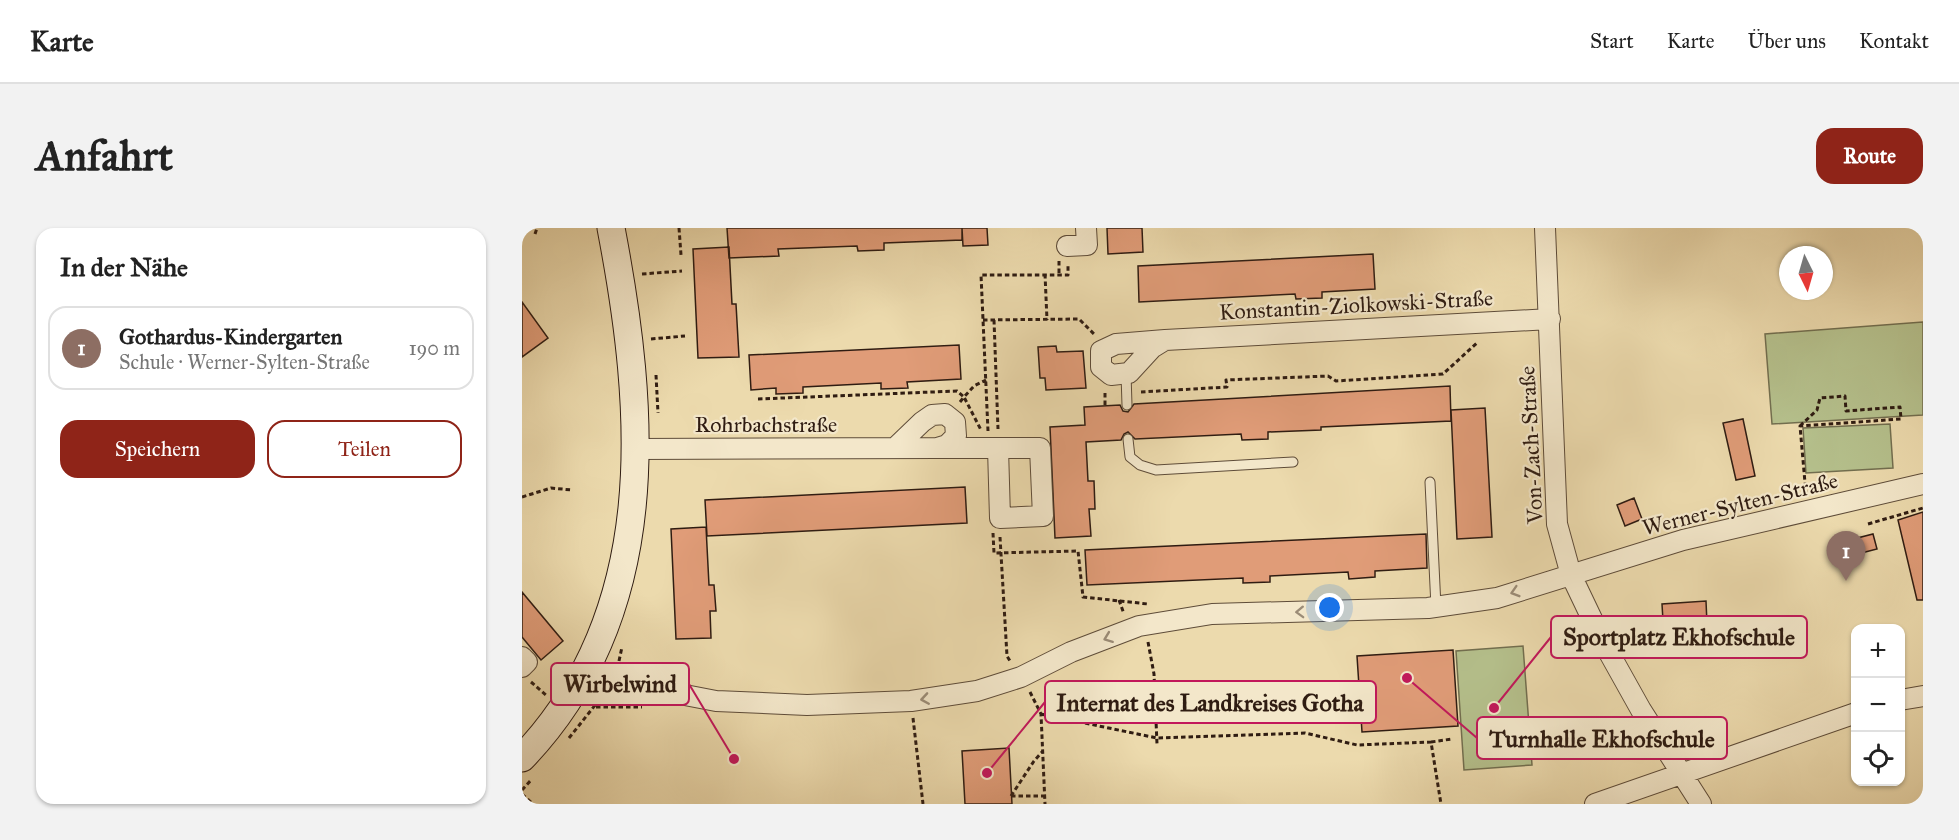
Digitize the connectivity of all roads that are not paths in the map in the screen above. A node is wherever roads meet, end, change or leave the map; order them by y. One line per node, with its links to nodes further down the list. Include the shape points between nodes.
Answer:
1 (610, 228): 13 (street, via 632,358)
2 (1086, 228): 4 (street, via 1087,245)
3 (1545, 228): 5 (street, Von-Zach-Straße)
4 (1067, 246)
5 (1550, 319): 6 (street, Konstantin-Ziolkowski-Straße); 17 (street, Von-Zach-Straße, via 1557,524)
6 (1165, 340): 7 (street, via 1152,348); 7 (street, Konstantin-Ziolkowski-Straße, via 1108,346 1101,351 1101,367)
7 (1126, 381): 8 (lane)
8 (1127, 405)
9 (1128, 440): 14 (lane, via 1130,457 1156,470)
10 (995, 443): 10 (street, Rohrbachstraße, via 1040,448 1043,516 1000,524); 12 (street, Rohrbachstraße)
11 (896, 447): 12 (street, Rohrbachstraße); 12 (street, via 932,415 945,414 955,422 956,435 947,445); 13 (street, Rohrbachstraße)
12 (937, 448)
13 (636, 449): 20 (street, via 633,506 622,575 607,623)
14 (1293, 462)
15 (1430, 482): 18 (lane)
16 (1923, 484): 17 (street, Werner-Sylten-Straße, via 1683,540)
17 (1571, 575): 18 (street, Werner-Sylten-Straße, one-way to 18, via 1497,598); 26 (street, Von-Zach-Straße, via 1641,710)
18 (1436, 607): 20 (street, Werner-Sylten-Straße, one-way to 20, via 1212,615 1145,625 1071,652 1022,677 977,691 911,701 807,705 716,700 633,685)
19 (522, 657): 21 (street)
20 (587, 667): 25 (street, via 566,705)
21 (525, 673)
22 (1923, 696): 23 (street)
23 (1905, 699)
24 (1851, 715): 26 (street)
25 (522, 758)
26 (1681, 773): 27 (street); 28 (street, Von-Zach-Straße)
27 (1595, 804)
28 (1701, 804)

